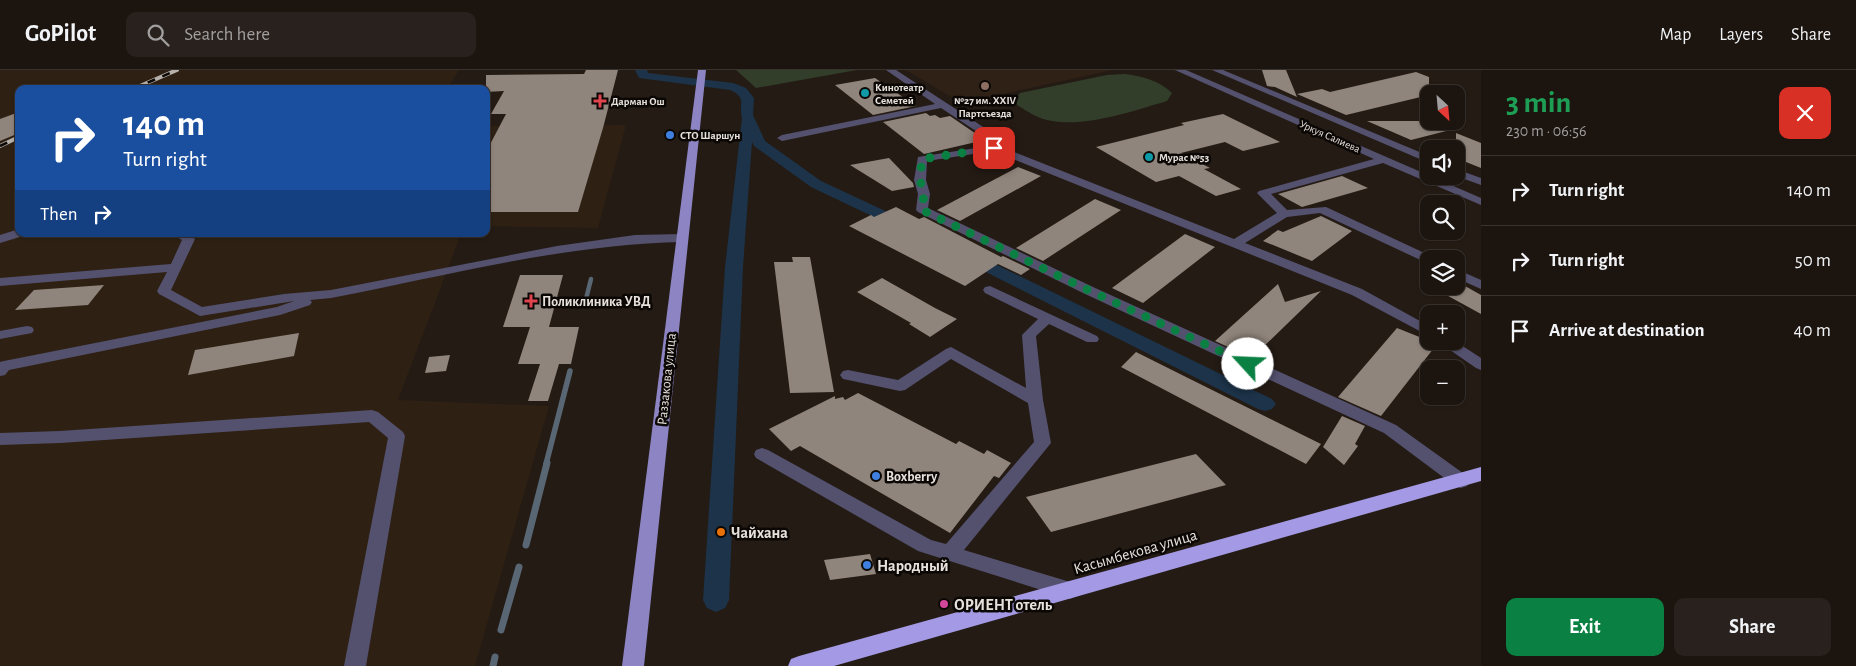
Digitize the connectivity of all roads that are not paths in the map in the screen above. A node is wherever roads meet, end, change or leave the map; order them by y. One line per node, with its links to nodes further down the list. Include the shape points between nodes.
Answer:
1 (890, 70): 5 (street)
2 (1179, 70): 9 (street, Уркуя Салиева)
3 (1216, 70): 8 (street, Уркуя Салиева)
4 (702, 73): 16 (main road, Раззакова улица)
5 (942, 105): 6 (street); 7 (street, via 993,138)
6 (782, 138)
7 (994, 148): 18 (street); 39 (street, via 922,159 922,210 1390,429)
8 (1420, 156)
9 (1383, 160): 12 (street, Уркуя Салиева); 13 (street, via 1263,193)
10 (1465, 176): 11 (street)
11 (1481, 182)
12 (1481, 202)
13 (1284, 214): 18 (street); 19 (street, via 1322,209)
14 (15, 234): 17 (street)
15 (185, 237): 20 (street, via 189,239)
16 (682, 238): 25 (street, via 635,239 557,250); 44 (main road, Раззакова улица)
17 (0, 239)
18 (1236, 243): 27 (street, via 1357,292)
19 (1420, 256)
20 (176, 267): 22 (street); 25 (street, via 164,291 200,312)
21 (1465, 277): 23 (street)
22 (0, 282)
23 (1481, 285)
24 (990, 290): 26 (street)
25 (331, 294): 33 (street, via 280,311 4,366)
26 (1047, 318): 30 (street); 35 (street, via 1029,335)
27 (1420, 327)
28 (27, 330): 29 (street)
29 (0, 335)
30 (1092, 339)
31 (1458, 350): 32 (street)
32 (1481, 365)
33 (0, 371)
34 (848, 375): 35 (street, via 900,386 951,352)
35 (1035, 400): 40 (street, via 1042,443)
36 (0, 439): 43 (street, via 372,416 396,436)
37 (762, 454): 40 (street, via 925,546)
38 (1481, 474): 39 (highway, Касымбекова улица)
39 (1461, 481): 41 (highway, Касымбекова улица)
40 (949, 554): 41 (street)
41 (1070, 590): 42 (highway, Касымбекова улица)
42 (805, 665)
43 (355, 666)
44 (633, 666)

